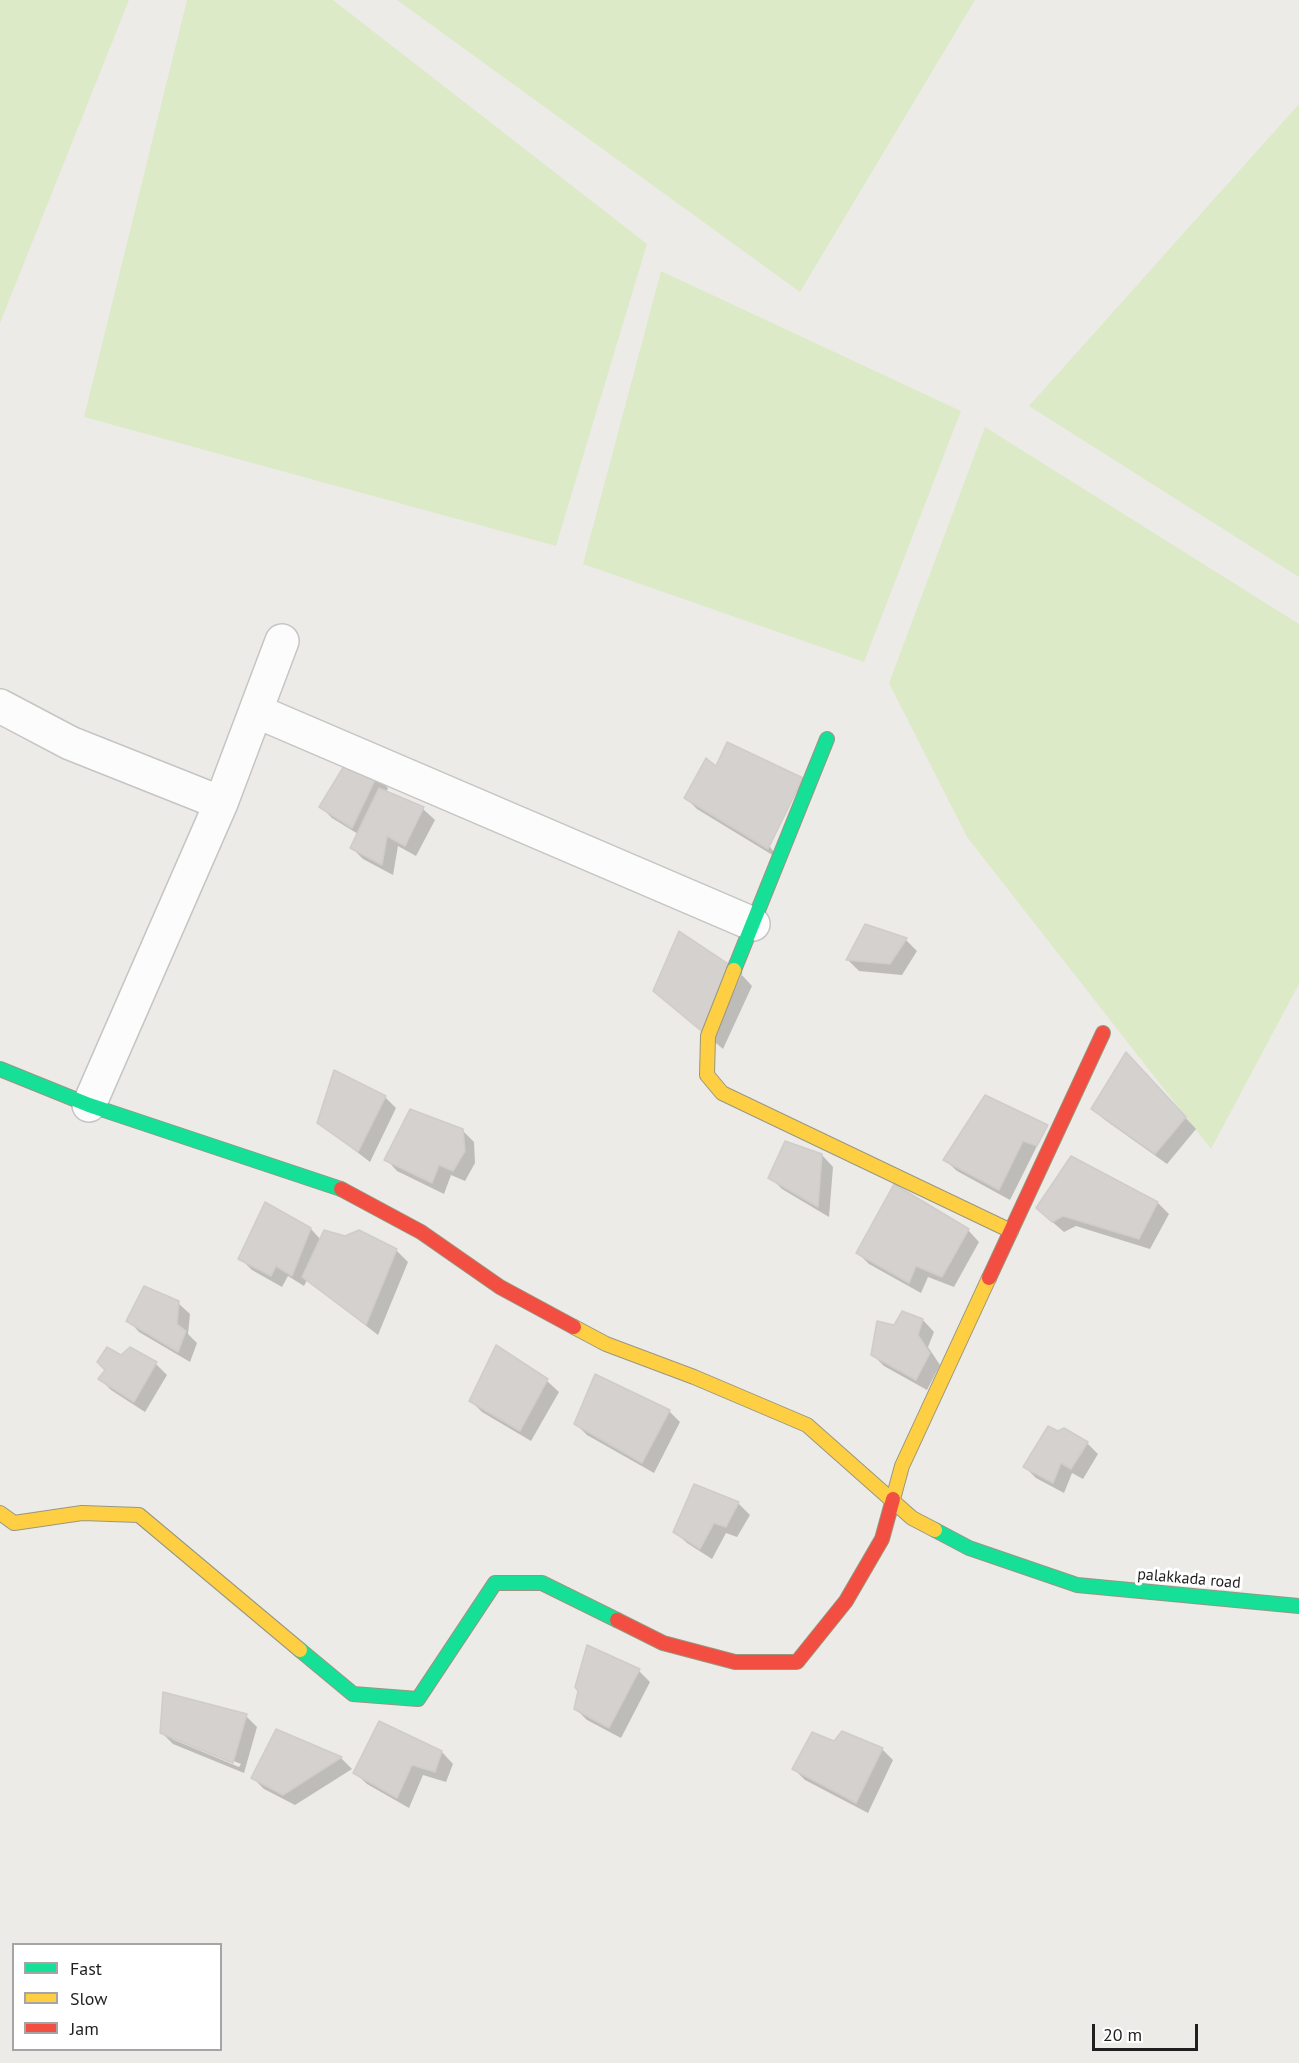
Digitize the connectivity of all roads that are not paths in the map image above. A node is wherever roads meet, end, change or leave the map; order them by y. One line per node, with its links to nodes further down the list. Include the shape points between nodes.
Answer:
1 (282, 641): 3 (street)
2 (0, 706): 5 (street, via 70,743)
3 (256, 711): 5 (street); 6 (street)
4 (827, 739): 6 (street)
5 (221, 803): 9 (street)
6 (753, 924): 10 (street, via 708,1036 707,1075 722,1093)
7 (1103, 1033): 10 (street)
8 (0, 1069): 9 (street, palakkada road)
9 (89, 1105): 11 (street, palakkada road, via 338,1188 421,1232 500,1287 606,1344 807,1425)
10 (1011, 1231): 11 (street, via 902,1466)
11 (892, 1503): 12 (street, via 882,1539 846,1601 797,1662 735,1662 704,1654 663,1643 542,1583 495,1583 418,1699 353,1694 139,1515 81,1513 14,1523); 13 (street, palakkada road, via 969,1548 1077,1585)
12 (0, 1513)
13 (1299, 1606)

